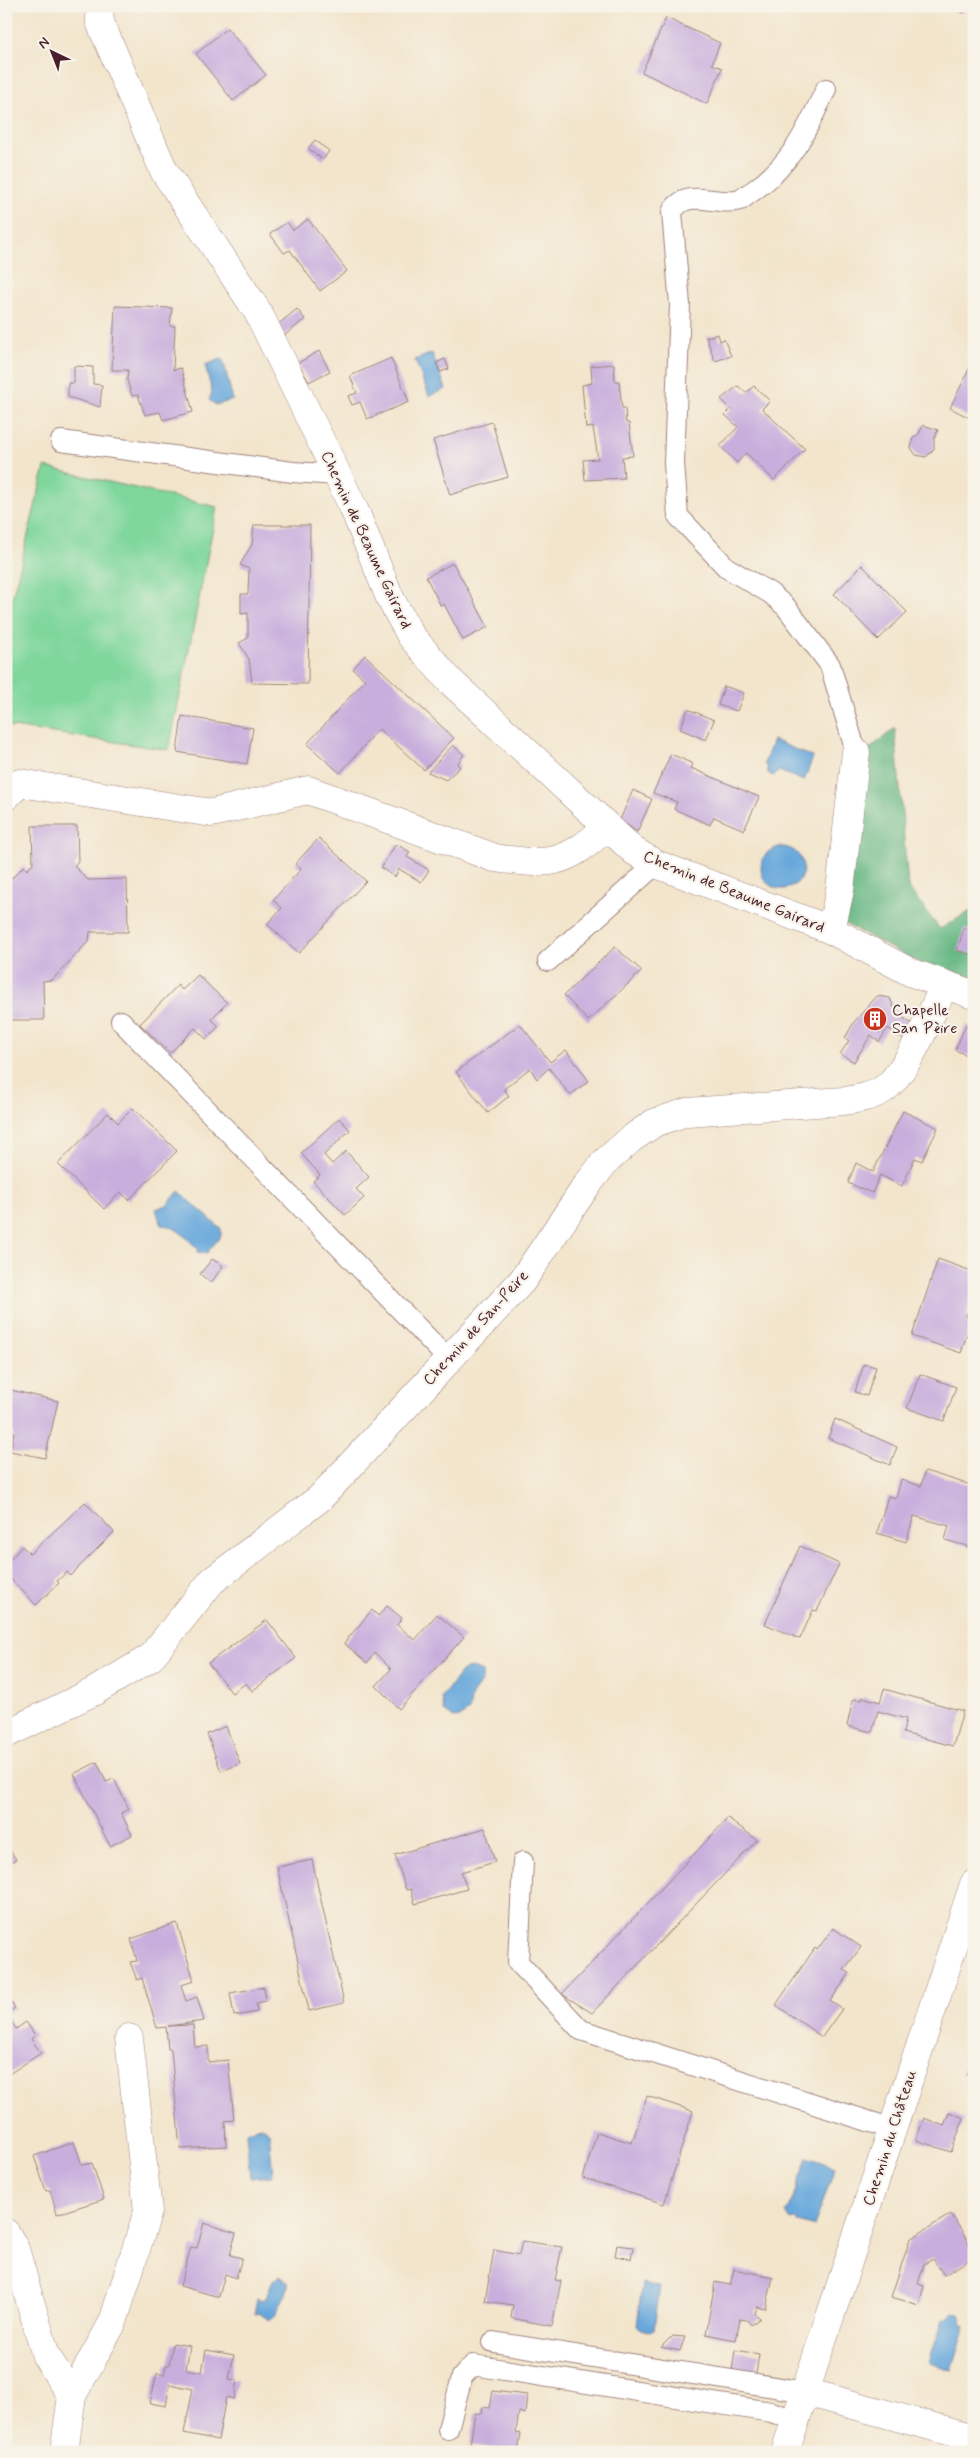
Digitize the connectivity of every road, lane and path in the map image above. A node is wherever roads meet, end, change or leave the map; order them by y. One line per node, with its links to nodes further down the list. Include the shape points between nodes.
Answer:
1 (99, 6): 4 (street, Chemin de Beaume Gairard, via 100,22 164,171 258,312)
2 (826, 89): 5 (lane, via 802,140 768,180 740,200 686,199 677,203 672,212 680,305 674,463 678,516 727,568 780,602 830,664)
3 (61, 441): 4 (lane)
4 (337, 475): 7 (street, Chemin de Beaume Gairard, via 390,598 410,636 449,680)
5 (856, 752): 9 (street, via 840,890)
6 (6, 796): 7 (street, via 20,783 212,813 308,790 495,858 527,863 558,861 583,849)
7 (607, 827): 8 (street, Chemin de Beaume Gairard, via 634,851)
8 (656, 864): 9 (street, Chemin de Beaume Gairard); 10 (lane)
9 (831, 930): 11 (street, via 910,972)
10 (548, 961)
11 (944, 986): 12 (street); 14 (street, Chemin de San-Peire, via 895,1080 866,1098 686,1112 654,1123 631,1140 587,1184 522,1281)
12 (974, 995)
13 (121, 1021): 14 (lane)
14 (448, 1359): 15 (street, Chemin de San-Peire, via 320,1498 212,1581 150,1658 92,1692)
15 (6, 1734)
16 (522, 1862): 19 (lane, via 518,1962 581,2030)
17 (974, 1884): 19 (street, Chemin du Château)
18 (129, 2038): 23 (street, via 148,2211 113,2322)
19 (894, 2130): 22 (street, Chemin du Château)
20 (6, 2233): 23 (street, via 15,2249 46,2356)
21 (493, 2342): 22 (lane)
22 (806, 2392): 24 (street, Chemin du Château); 26 (street)
23 (72, 2396): 27 (street)
24 (796, 2420): 25 (lane, via 771,2412 473,2365 462,2377); 28 (street, Chemin du Château)
25 (448, 2429)
26 (974, 2438)
27 (64, 2452)
28 (785, 2452)

